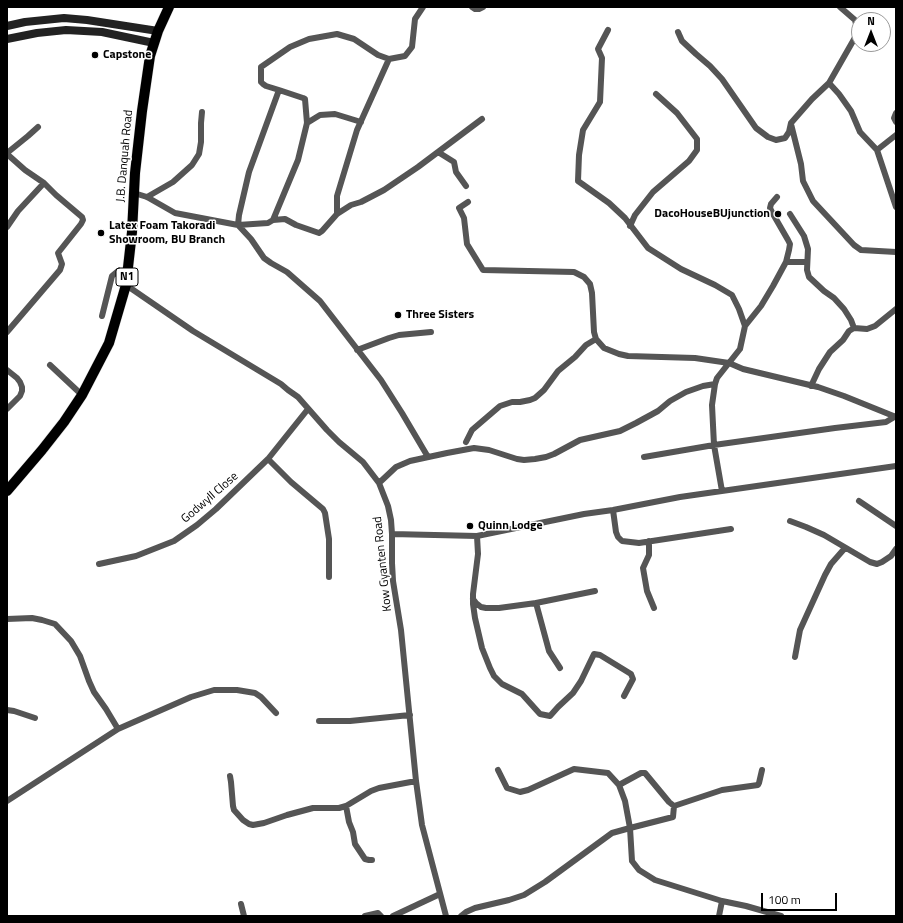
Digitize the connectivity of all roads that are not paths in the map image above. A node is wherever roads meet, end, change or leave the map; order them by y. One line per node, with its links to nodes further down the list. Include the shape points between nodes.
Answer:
1 (169, 7): 7 (highway, N1)
2 (423, 7): 12 (street, via 415,19 412,47 406,56)
3 (472, 7): 4 (street)
4 (483, 7)
5 (840, 7): 13 (street, via 855,20 857,34)
6 (7, 26): 7 (main road, via 64,18)
7 (158, 30): 11 (highway, J.B. Danquah Road / N1)
8 (608, 30): 41 (street, via 598,49 602,58 600,102 583,130 578,181 609,203)
9 (678, 32): 22 (street, via 682,40 722,80 756,128 776,140 784,138)
10 (7, 39): 11 (main road, via 66,30 102,32)
11 (154, 43): 32 (highway, J.B. Danquah Road / N1, via 144,90)
12 (389, 59): 14 (street, via 354,39 337,34 309,39 290,47 261,67 261,82); 19 (street)
13 (830, 83): 22 (street); 25 (street, via 851,111 860,132)
14 (279, 90): 21 (street, via 305,99); 40 (street, via 249,172)
15 (656, 94): 41 (street, via 677,113 697,139 697,150 689,161 653,192 635,215)
16 (202, 112): 33 (street, via 201,142 192,165 173,182)
17 (896, 113): 20 (street)
18 (482, 119): 26 (street)
19 (361, 122): 21 (street, via 335,114 320,115); 37 (street, via 337,196)
20 (896, 122)
21 (307, 123): 39 (street, via 298,160)
22 (791, 123): 43 (street, via 803,181 813,201 861,250)
23 (38, 127): 27 (street)
24 (896, 135): 25 (street)
25 (877, 150): 36 (street)
26 (438, 152): 31 (street, via 454,162 456,172); 37 (street, via 384,190)
27 (7, 154): 28 (street)
28 (13, 159): 29 (street); 30 (street)
29 (7, 163)
30 (44, 183): 42 (street); 52 (street, via 82,216 83,220 58,253 62,264 60,270)
31 (466, 186)
32 (134, 193): 33 (street); 46 (highway, J.B. Danquah Road / N1)
33 (147, 197): 40 (street, via 175,213)
34 (777, 197): 44 (street, via 770,208 790,244)
35 (468, 202): 54 (street, via 459,208 464,218 467,244 483,270 574,272 584,277 590,284 592,294)
36 (896, 207)
37 (336, 214): 39 (street, via 319,233 285,219)
38 (790, 214): 45 (street, via 804,236 808,249)
39 (273, 220): 40 (street, via 268,223)
40 (238, 225): 55 (street, via 264,258 287,272 320,301)
41 (630, 226): 50 (street, via 648,248 681,269 732,294)
42 (7, 227)
43 (896, 252)
44 (786, 262): 45 (street); 50 (street, via 761,306)
45 (807, 262): 51 (street, via 809,277 844,309)
46 (128, 271): 47 (highway, J.B. Danquah Road / N1); 49 (street, via 118,271 112,276)
47 (126, 285): 61 (highway, J.B. Danquah Road / N1, via 109,343); 63 (street, Kow Gyanten Road, via 193,332 281,384 298,397)
48 (896, 309): 51 (street, via 875,326 867,329)
49 (102, 316)
50 (745, 326): 56 (street, via 740,349)
51 (854, 328): 60 (street, via 830,352)
52 (7, 332)
53 (431, 332): 55 (street, via 399,335)
54 (596, 340): 56 (street, via 604,348 628,356 695,358); 65 (street, via 586,345 558,371 535,398 500,406 472,430)
55 (357, 350): 67 (street, via 381,380)
56 (729, 363): 59 (street); 60 (street, via 743,369)
57 (50, 365): 61 (street)
58 (7, 370): 62 (street, via 17,378 22,387 20,396)
59 (715, 384): 66 (street, via 712,405); 67 (street, via 686,392 658,411 620,430 580,440 546,457 524,460 474,448)
60 (812, 386): 64 (street)
61 (82, 395): 72 (highway, J.B. Danquah Road / N1, via 52,438)
62 (7, 409)
63 (308, 409): 69 (street, Godwyll Close); 71 (street, Kow Gyanten Road, via 339,442 363,462)
64 (896, 416): 66 (street, via 886,422)
65 (466, 442)
66 (714, 445): 68 (street); 73 (street)
67 (428, 457): 71 (street, via 396,467)
68 (644, 457)
69 (268, 459): 85 (street, Godwyll Close, via 197,526 174,541 136,556); 86 (street, via 323,509 329,539)
70 (896, 466): 73 (street)
71 (379, 483): 79 (street, Kow Gyanten Road, via 388,506)
72 (7, 491)
73 (722, 491): 75 (street)
74 (859, 501): 77 (street)
75 (613, 510): 80 (street); 81 (street, via 616,532 622,541)
76 (790, 521): 82 (street, via 818,532)
77 (896, 526)
78 (731, 528): 81 (street)
79 (392, 534): 80 (street); 97 (street, Kow Gyanten Road, via 393,581)
80 (477, 536): 88 (street, via 478,554)
81 (649, 541): 90 (street, via 649,556 643,568 647,591)
82 (845, 548): 84 (street, via 877,564); 92 (street, via 825,574 800,630)
83 (896, 549): 84 (street)
84 (893, 557)
85 (99, 564)
86 (329, 577)
87 (595, 591): 89 (street)
88 (473, 599): 89 (street, via 481,607 486,608); 94 (street, via 482,648 494,676 502,684 522,694 540,714 550,716 573,693 594,654 631,674 633,679)
89 (536, 603): 93 (street, via 549,651)
90 (654, 608)
91 (7, 619): 100 (street, via 32,618 54,624 71,641 80,656 94,692)
92 (795, 657)
93 (560, 668)
94 (624, 696)
95 (7, 710): 98 (street)
96 (276, 713): 100 (street, via 255,693 214,690 191,697)
97 (410, 715): 99 (street, via 350,721); 104 (street, Kow Gyanten Road)
98 (35, 718)
99 (319, 721)
100 (118, 729): 106 (street)
101 (498, 770): 105 (street, via 507,788 520,792 574,769 608,773)
102 (762, 770): 108 (street, via 758,785 722,790)
103 (230, 776): 107 (street, via 234,810 252,825 312,808)
104 (416, 781): 107 (street, via 379,788); 111 (street, Kow Gyanten Road, via 422,824)
105 (619, 785): 108 (street, via 645,773); 109 (street)
106 (7, 801)
107 (346, 806): 110 (street, via 356,844 365,859)
108 (674, 806): 109 (street, via 673,817)
109 (630, 828): 112 (street, via 632,861 639,870 655,880); 119 (street, via 612,833 524,895 475,908)
110 (372, 860)
111 (440, 894): 117 (street); 118 (street, Kow Gyanten Road)
112 (722, 900): 120 (street); 121 (street)
113 (241, 904): 114 (street)
114 (244, 916)
115 (364, 916): 116 (street, via 378,913)
116 (382, 916)
117 (393, 916)
118 (446, 916)
119 (461, 916)
120 (719, 916)
121 (781, 916)

